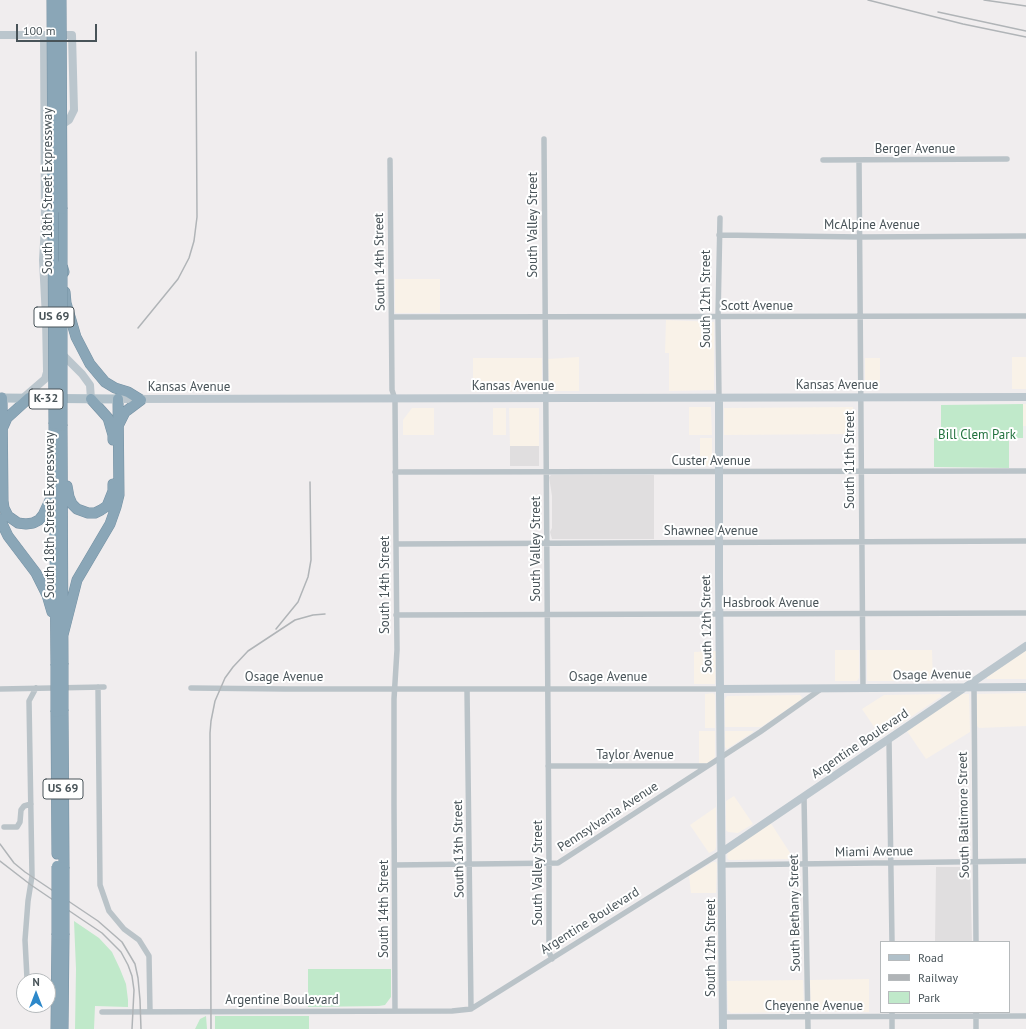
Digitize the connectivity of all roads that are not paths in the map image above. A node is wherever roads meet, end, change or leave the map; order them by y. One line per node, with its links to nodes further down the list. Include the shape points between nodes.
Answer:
1 (52, 0): 30 (highway, South 18th Street Expressway / US 69, bridge)
2 (61, 0): 14 (highway, South 18th Street Expressway / US 69, bridge)
3 (44, 34): 4 (street); 22 (street, via 43,260 47,372 45,380); 24 (street, via 72,35 74,110 69,120 60,126 60,353 90,385)
4 (0, 35)
5 (544, 139): 18 (street, South Valley Street)
6 (1007, 159): 9 (street, Berger Avenue)
7 (390, 160): 17 (street, South 14th Street)
8 (823, 160): 9 (street, Berger Avenue)
9 (859, 160): 13 (street, South 11th Street)
10 (720, 218): 11 (street, South 12th Street)
11 (719, 235): 13 (street, McAlpine Avenue); 19 (street, South 12th Street)
12 (1026, 236): 13 (street, McAlpine Avenue)
13 (860, 237): 15 (street, South 11th Street)
14 (62, 265): 29 (highway, bridge, via 66,303 84,354 105,382); 30 (highway, South 18th Street Expressway / US 69, bridge)
15 (861, 316): 16 (street, Scott Avenue); 19 (street, Scott Avenue); 23 (street, South 11th Street)
16 (1026, 316)
17 (392, 317): 18 (street, Scott Avenue); 25 (street, South 14th Street, via 392,390)
18 (545, 317): 19 (street, Scott Avenue); 26 (street, South Valley Street)
19 (718, 317): 27 (street, South 12th Street)
20 (1026, 397): 23 (street, Kansas Avenue)
21 (1, 398): 22 (main road, Kansas Avenue / K-32); 32 (highway)
22 (26, 398): 24 (main road, Kansas Avenue / K-32); 32 (highway, via 7,418)
23 (861, 398): 27 (street, Kansas Avenue); 34 (street, South 11th Street)
24 (91, 399): 28 (main road, Kansas Avenue / K-32); 33 (highway, via 108,418 113,435 113,491 107,506 94,513 77,509 68,497)
25 (395, 399): 26 (street, Kansas Avenue); 29 (street, Kansas Avenue); 36 (street, South 14th Street)
26 (546, 399): 27 (street, Kansas Avenue); 37 (street, South Valley Street)
27 (718, 399): 38 (street, South 12th Street)
28 (118, 400): 29 (street, Kansas Avenue); 31 (highway)
29 (141, 400): 31 (highway, via 125,412)
30 (58, 425): 33 (highway, South 18th Street Expressway / US 69); 39 (highway, South 18th Street Expressway / US 69)
31 (118, 426): 52 (highway, via 119,495 116,507 110,524 77,580)
32 (3, 427): 39 (highway, via 3,501 8,516 18,523 26,524 39,520 48,508)
33 (62, 468): 52 (highway, South 18th Street Expressway / US 69)
34 (862, 471): 35 (street, Custer Avenue); 38 (street, Custer Avenue); 41 (street, South 11th Street)
35 (1026, 471)
36 (395, 472): 37 (street, Custer Avenue); 45 (street, South 14th Street)
37 (546, 472): 38 (street, Custer Avenue); 44 (street, South Valley Street)
38 (718, 472): 43 (street, South 12th Street)
39 (55, 490): 51 (highway, South 18th Street Expressway / US 69)
40 (0, 519): 51 (highway, via 8,536 40,579)
41 (861, 541): 42 (street, Shawnee Avenue); 43 (street, Shawnee Avenue); 48 (street, South 11th Street)
42 (1026, 541)
43 (719, 542): 44 (street, Shawnee Avenue); 50 (street, South 12th Street)
44 (547, 543): 45 (street, Shawnee Avenue); 47 (street, South Valley Street)
45 (396, 544): 49 (street, South 14th Street)
46 (1026, 613): 48 (street, Hasbrook Avenue)
47 (547, 614): 49 (street, Hasbrook Avenue); 50 (street, Hasbrook Avenue); 65 (street, South Valley Street)
48 (862, 614): 50 (street, Hasbrook Avenue); 62 (street, South 11th Street)
49 (396, 615): 60 (street, South 14th Street)
50 (720, 615): 66 (street, South 12th Street)
51 (55, 625): 54 (highway, South 18th Street Expressway / US 69)
52 (63, 635): 54 (highway, South 18th Street Expressway / US 69)
53 (1026, 646): 55 (street, Argentine Boulevard)
54 (59, 664): 83 (highway, South 18th Street Expressway / US 69, bridge)
55 (964, 687): 56 (street, Osage Avenue); 62 (street, Osage Avenue); 67 (street, Argentine Boulevard)
56 (974, 687): 57 (street, Osage Avenue); 77 (street, South Baltimore Street)
57 (1026, 687)
58 (36, 688): 63 (street); 72 (street, via 29,701); 91 (street, via 101,687 100,885 109,911 124,929 139,940 149,956)
59 (191, 688): 60 (street, Osage Avenue)
60 (395, 688): 64 (street, Osage Avenue); 80 (street, South 14th Street)
61 (821, 688): 62 (street, Osage Avenue); 66 (street, Osage Avenue); 68 (street)
62 (862, 688)
63 (0, 689)
64 (467, 689): 65 (street, Osage Avenue); 81 (street, South 13th Street)
65 (548, 689): 66 (street, Osage Avenue); 69 (street, South Valley Street)
66 (720, 689): 68 (street, South 12th Street)
67 (889, 740): 71 (street, Argentine Boulevard); 76 (street)
68 (720, 758): 70 (street); 74 (street, South 12th Street)
69 (548, 766): 70 (street, Taylor Avenue); 79 (street, South Valley Street)
70 (707, 766): 79 (street, Pennsylvania Avenue, via 558,863)
71 (804, 796): 74 (street, Argentine Boulevard); 78 (street, South Bethany Street)
72 (31, 804): 73 (street, via 21,810 17,827); 87 (street, via 31,885 25,940)
73 (4, 827)
74 (722, 852): 82 (street, South 12th Street); 86 (street, Argentine Boulevard)
75 (1026, 861): 77 (street, Miami Avenue)
76 (891, 862): 77 (street, Miami Avenue); 78 (street, Miami Avenue); 84 (street)
77 (975, 862): 85 (street, South Baltimore Street)
78 (805, 863): 82 (street, Miami Avenue); 94 (street, South Bethany Street)
79 (549, 864): 81 (street, Pennsylvania Avenue); 86 (street, South Valley Street, via 549,952)
80 (395, 865): 81 (street, Pennsylvania Avenue); 89 (street, South 14th Street)
81 (470, 865): 88 (street, South 13th Street)
82 (722, 865): 96 (street, South 12th Street)
83 (61, 935): 97 (highway, South 18th Street Expressway / US 69); 98 (highway, South 18th Street Expressway / US 69)
84 (892, 941)
85 (976, 941)
86 (552, 959): 88 (street, Argentine Boulevard)
87 (27, 973)
88 (471, 1009): 89 (street, Argentine Boulevard)
89 (395, 1011): 91 (street, Argentine Boulevard)
90 (102, 1012): 91 (street, Argentine Boulevard)
91 (150, 1012)
92 (892, 1014): 93 (street, Cheyenne Avenue); 94 (street, Cheyenne Avenue); 101 (street)
93 (976, 1014): 95 (street, Cheyenne Avenue); 102 (street)
94 (808, 1016): 96 (street, Cheyenne Avenue); 100 (street, South Bethany Street)
95 (1026, 1016)
96 (723, 1017): 99 (street, South 12th Street)
97 (56, 1029)
98 (63, 1029)
99 (723, 1029)
100 (808, 1029)
101 (892, 1029)
102 (976, 1029)

